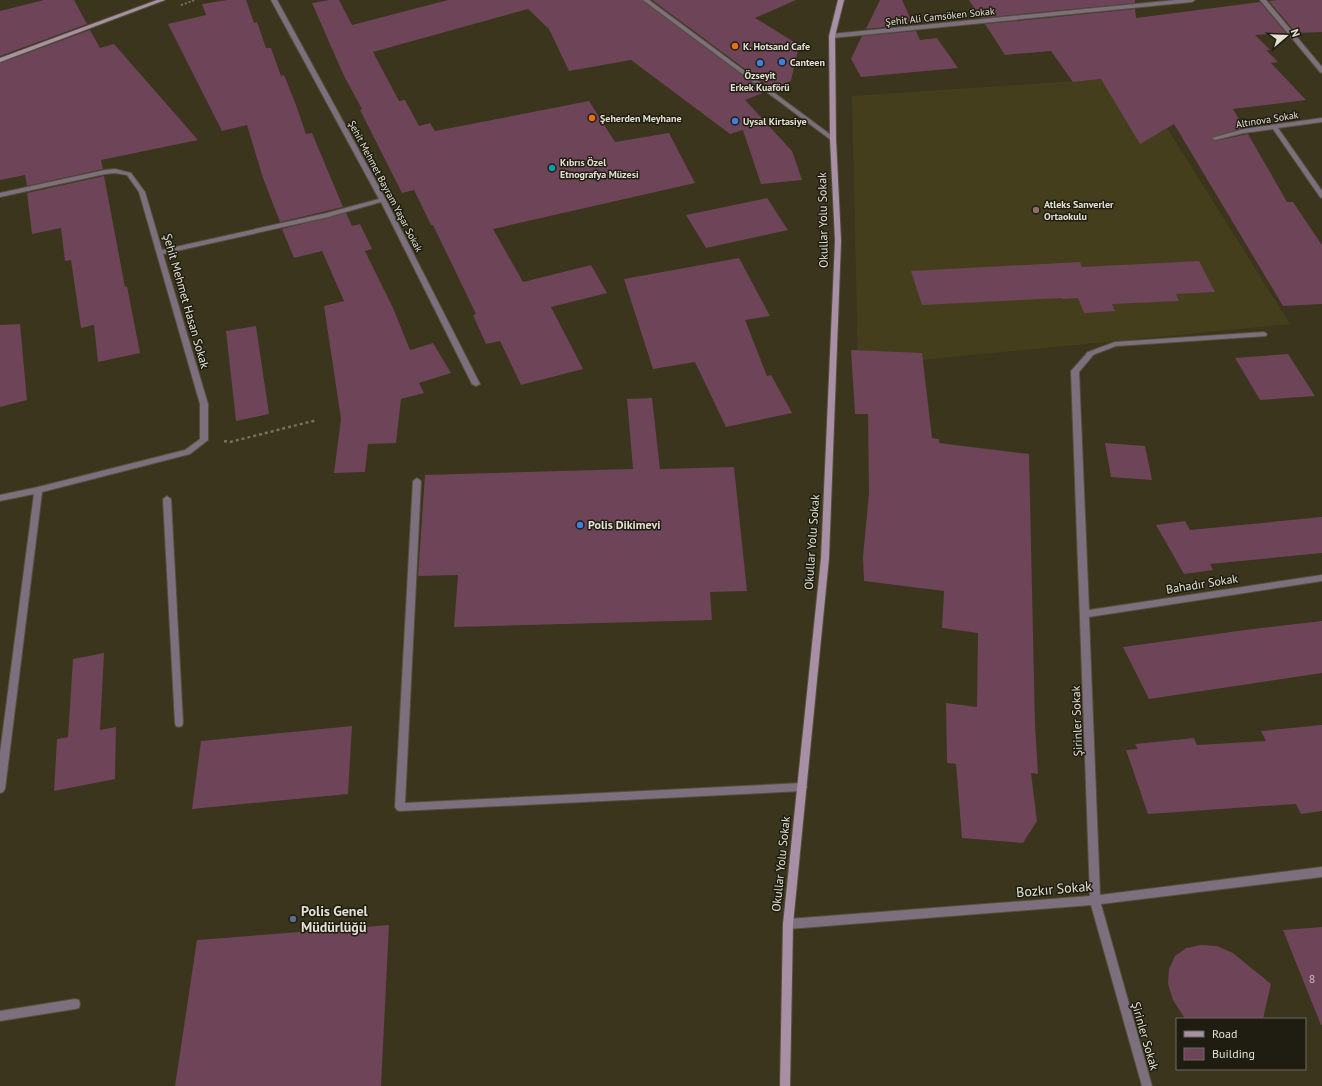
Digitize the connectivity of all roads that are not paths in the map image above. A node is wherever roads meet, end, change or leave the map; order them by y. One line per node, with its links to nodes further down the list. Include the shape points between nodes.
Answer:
1 (162, 0): 8 (street)
2 (274, 0): 16 (street, Şehit Mehmet Bayram Yaşar Sokak)
3 (646, 0): 13 (street)
4 (841, 0): 7 (street, Okullar Yolu Sokak)
5 (1192, 0): 7 (street, Şehit Ali Camsöken Sokak)
6 (1263, 0): 9 (street)
7 (832, 36): 13 (street, Okullar Yolu Sokak)
8 (0, 60)
9 (1322, 71)
10 (1322, 120): 11 (street, Altınova Sokak)
11 (1274, 126): 12 (street, Altınova Sokak); 15 (street)
12 (1215, 138)
13 (833, 139): 27 (street, Okullar Yolu Sokak, via 838,241 826,542)
14 (0, 195): 17 (street, Şehit Mehmet Hasan Sokak, via 105,172 129,174 142,192)
15 (1322, 196)
16 (383, 200): 17 (street); 19 (street, Şehit Mehmet Bayram Yaşar Sokak)
17 (160, 253): 21 (street, Şehit Mehmet Hasan Sokak, via 204,404 204,440 187,452)
18 (1264, 334): 25 (street, Şirinler Sokak, via 1115,344 1090,354 1075,371)
19 (476, 384)
20 (417, 481): 27 (street, via 400,807)
21 (38, 490): 22 (street); 28 (street)
22 (0, 498)
23 (167, 499): 26 (street)
24 (1322, 578): 25 (street, Bahadır Sokak)
25 (1085, 614): 30 (street, Şirinler Sokak)
26 (179, 723)
27 (802, 787): 31 (street, Okullar Yolu Sokak)
28 (0, 789)
29 (1322, 872): 30 (street, Bozkır Sokak)
30 (1095, 900): 31 (street, Bozkır Sokak); 35 (street, Şirinler Sokak)
31 (788, 924): 34 (street, Okullar Yolu Sokak)
32 (75, 1004): 33 (street)
33 (0, 1016)
34 (785, 1086)
35 (1146, 1086)

